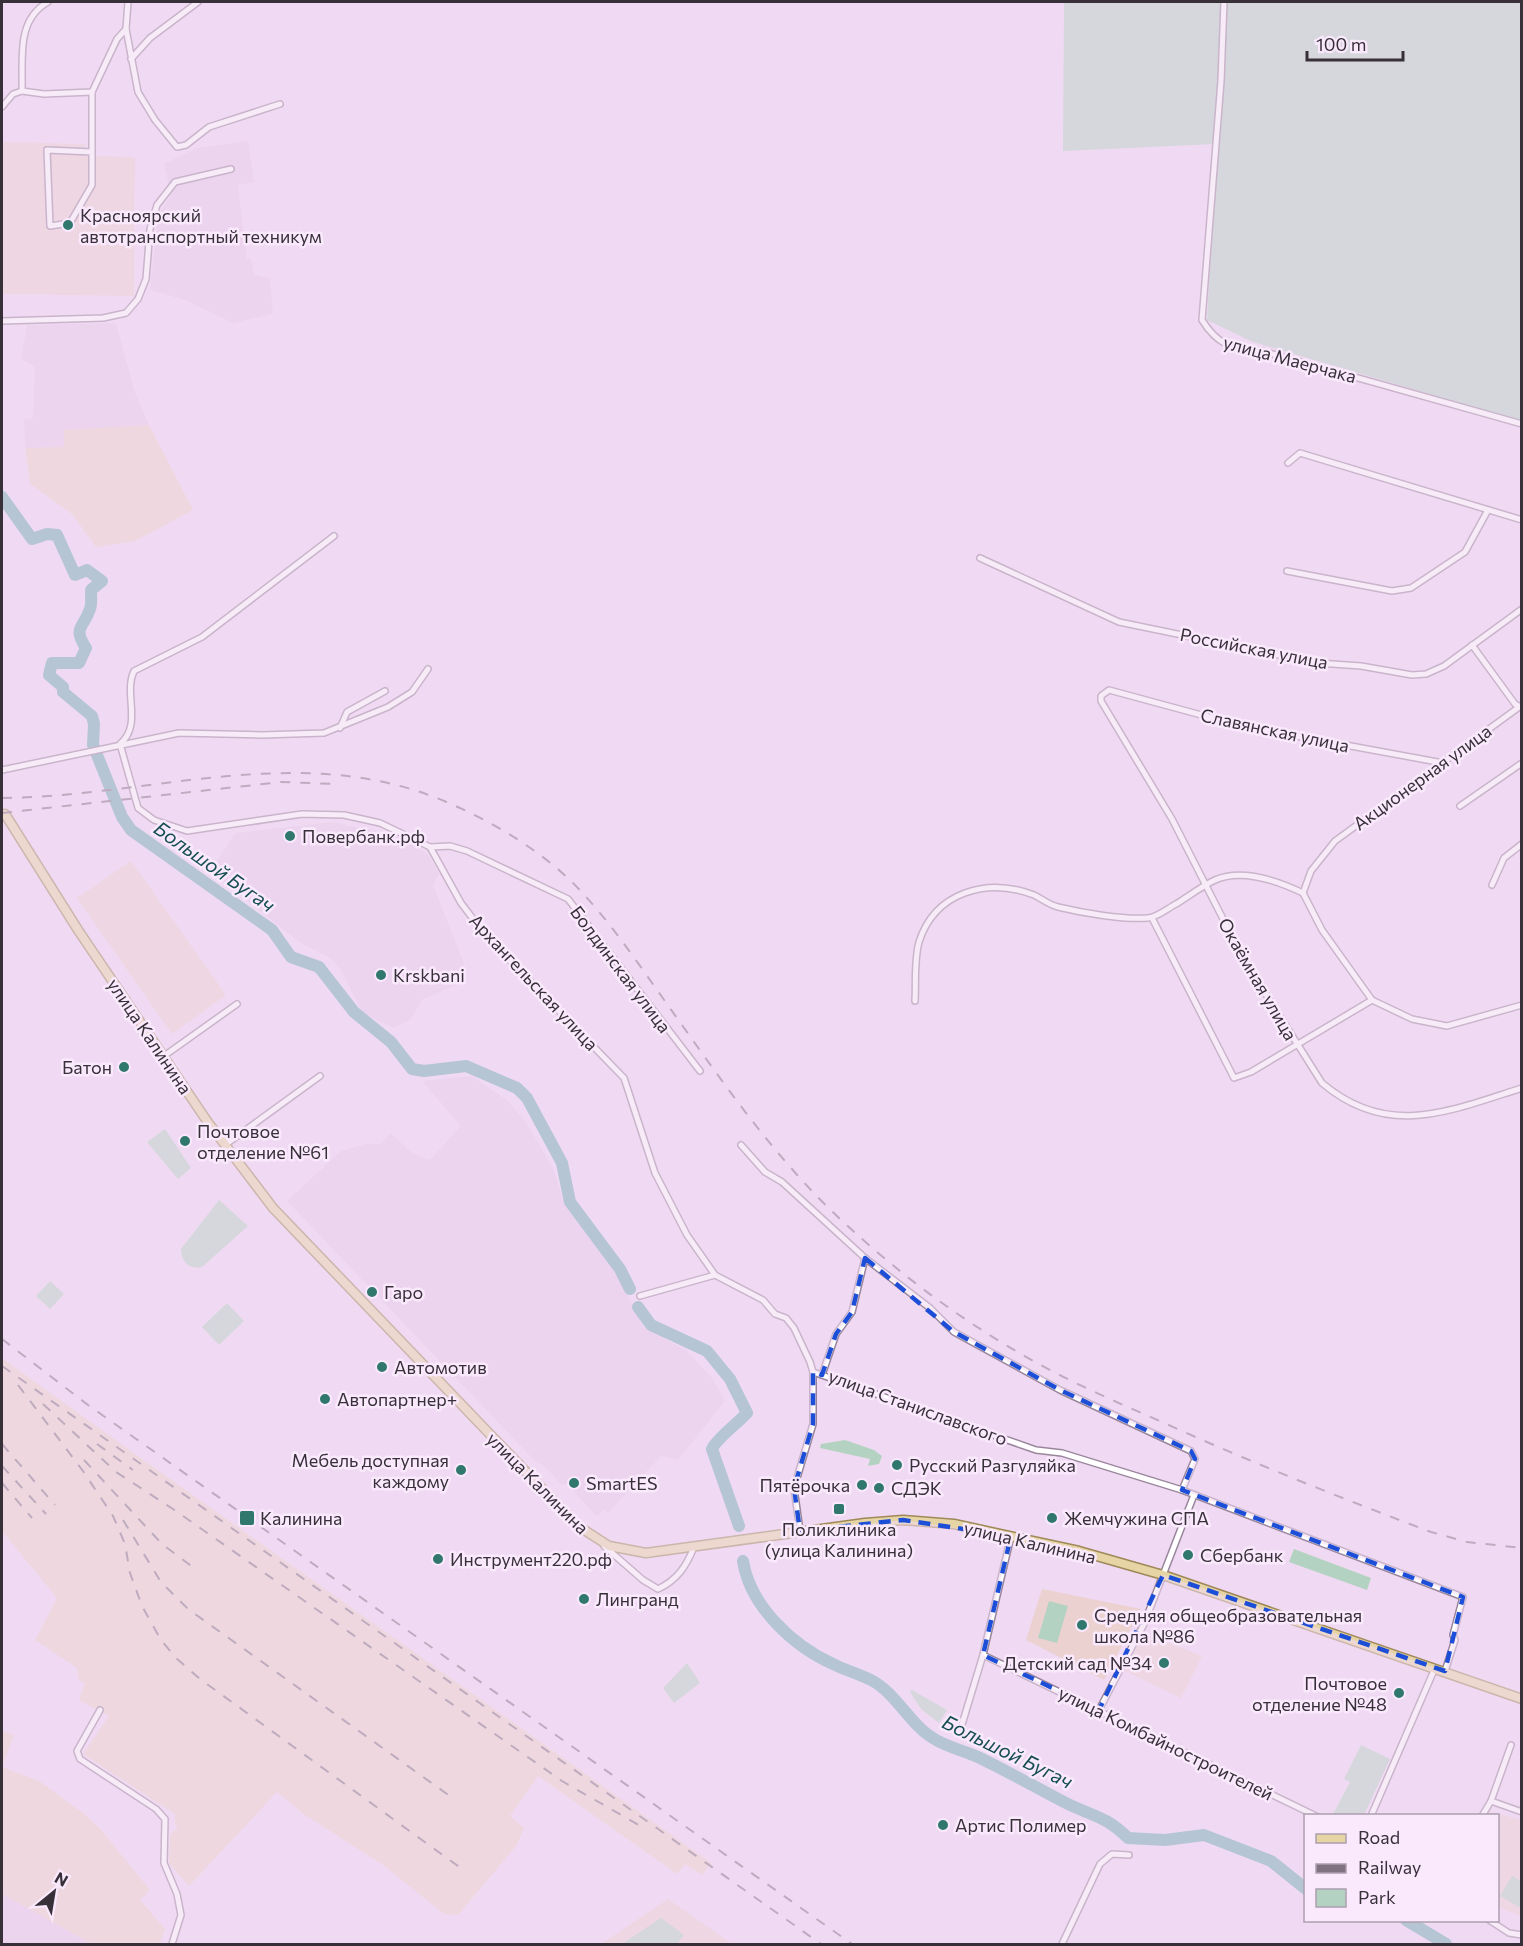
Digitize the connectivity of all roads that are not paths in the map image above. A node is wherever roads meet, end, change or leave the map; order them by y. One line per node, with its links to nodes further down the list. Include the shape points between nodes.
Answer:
1 (48, 2): 7 (street, via 35,9 26,28)
2 (128, 2): 5 (street)
3 (198, 2): 6 (street, via 150,38)
4 (1224, 2): 14 (street, улица Маерчака, via 1202,320 1213,337 1225,344)
5 (126, 28): 6 (street); 8 (street)
6 (131, 58): 9 (street, via 138,92 177,147 186,145 209,127)
7 (22, 91): 8 (street); 10 (street, via 13,94)
8 (92, 92): 11 (street)
9 (280, 104)
10 (2, 107)
11 (92, 152): 11 (street, via 46,150 50,226 70,223 85,199 92,185)
12 (231, 170): 13 (street, via 176,183 157,205 150,229 146,279 138,299 126,313 103,318)
13 (2, 321)
14 (1521, 424)
15 (1288, 464): 16 (street, via 1300,453)
16 (1488, 510): 17 (street); 20 (street, via 1465,552 1411,588 1392,591)
17 (1521, 520)
18 (334, 536): 28 (street, via 202,637 134,671 130,680 133,712 128,736)
19 (980, 558): 22 (street, Российская улица, via 1119,621 1318,663 1426,674)
20 (1287, 571)
21 (1521, 609): 22 (street, Российская улица)
22 (1472, 645): 26 (street)
23 (428, 669): 27 (street, via 412,692)
24 (1109, 690): 29 (street, Славянская улица, via 1242,726); 37 (street, Окаёмная улица, via 1101,701 1172,819)
25 (385, 691): 27 (street, via 347,712)
26 (1521, 707): 29 (street, Акционерная улица)
27 (340, 728): 28 (street, via 324,733 262,735 179,733)
28 (120, 744): 31 (street); 35 (street, via 138,808 154,820 187,831 302,814 344,814 380,823)
29 (1443, 763): 38 (street, Акционерная улица, via 1335,841 1311,871)
30 (1521, 763): 32 (street)
31 (2, 770)
32 (1460, 806)
33 (3, 811): 45 (main road, улица Калинина)
34 (1521, 844): 36 (street, via 1504,858)
35 (430, 847): 46 (street, Болдинская улица, via 450,846 467,851 568,899); 52 (street, Архангельская улица, via 460,903 486,936 624,1078 655,1173 687,1235)
36 (1492, 885)
37 (1206, 886): 38 (street, via 1216,879 1241,876 1280,881); 39 (street); 44 (street, Окаёмная улица)
38 (1302, 893): 40 (street, via 1322,930)
39 (1152, 918): 41 (street, via 1056,907 1034,895 1008,888 986,886 963,892 943,905 930,920 919,944); 44 (street, via 1234,1078)
40 (1372, 1000): 43 (street, via 1412,1019 1447,1026); 44 (street)
41 (915, 1001)
42 (237, 1004): 45 (street)
43 (1521, 1005)
44 (1296, 1044): 48 (street, Окаёмная улица, via 1322,1083 1339,1097 1386,1116 1442,1113)
45 (164, 1056): 49 (main road, улица Калинина)
46 (700, 1071)
47 (320, 1076): 49 (street)
48 (1521, 1088)
49 (225, 1145): 60 (main road, улица Калинина, via 305,1243 578,1527)
50 (741, 1145): 51 (street, via 765,1172 782,1182)
51 (865, 1258): 55 (street, улица Станиславского, via 852,1312 836,1334); 56 (street, via 930,1308 954,1332 1060,1390 1191,1450 1195,1459)
52 (715, 1275): 53 (street); 54 (street, via 763,1300 791,1323)
53 (640, 1296)
54 (813, 1372): 55 (street); 58 (street, via 813,1424 794,1488)
55 (822, 1375): 56 (street, улица Станиславского, via 1036,1450 1062,1453)
56 (1182, 1490): 57 (street, улица Станиславского)
57 (1194, 1495): 62 (street); 65 (street, улица Станиславского, via 1463,1598)
58 (800, 1531): 59 (main road, улица Калинина, via 903,1520 954,1524); 61 (main road, улица Калинина)
59 (1011, 1536): 62 (main road, улица Калинина); 63 (street)
60 (596, 1539): 61 (main road, улица Калинина, via 616,1548 646,1553); 61 (street, via 658,1589 671,1582)
61 (694, 1547)
62 (1163, 1575): 64 (main road, улица Калинина); 68 (street, via 1144,1624)
63 (983, 1655): 68 (street, улица Комбайностроителей); 69 (street)
64 (1435, 1668): 65 (main road, улица Калинина); 74 (street)
65 (1445, 1671): 66 (main road, улица Калинина)
66 (1521, 1699)
67 (100, 1710): 79 (street, via 77,1751 81,1759 165,1819 164,1863 181,1915)
68 (1099, 1710): 73 (street, улица Комбайностроителей)
69 (960, 1731)
70 (1511, 1745): 71 (street)
71 (1491, 1801): 72 (street); 75 (street)
72 (1521, 1812)
73 (1314, 1814)
74 (1371, 1814)
75 (1483, 1814)
76 (1129, 1855): 80 (street, via 1112,1854 1100,1864)
77 (1492, 1922): 78 (street, via 1509,1933)
78 (1521, 1935)
79 (172, 1944)
80 (1062, 1944)

